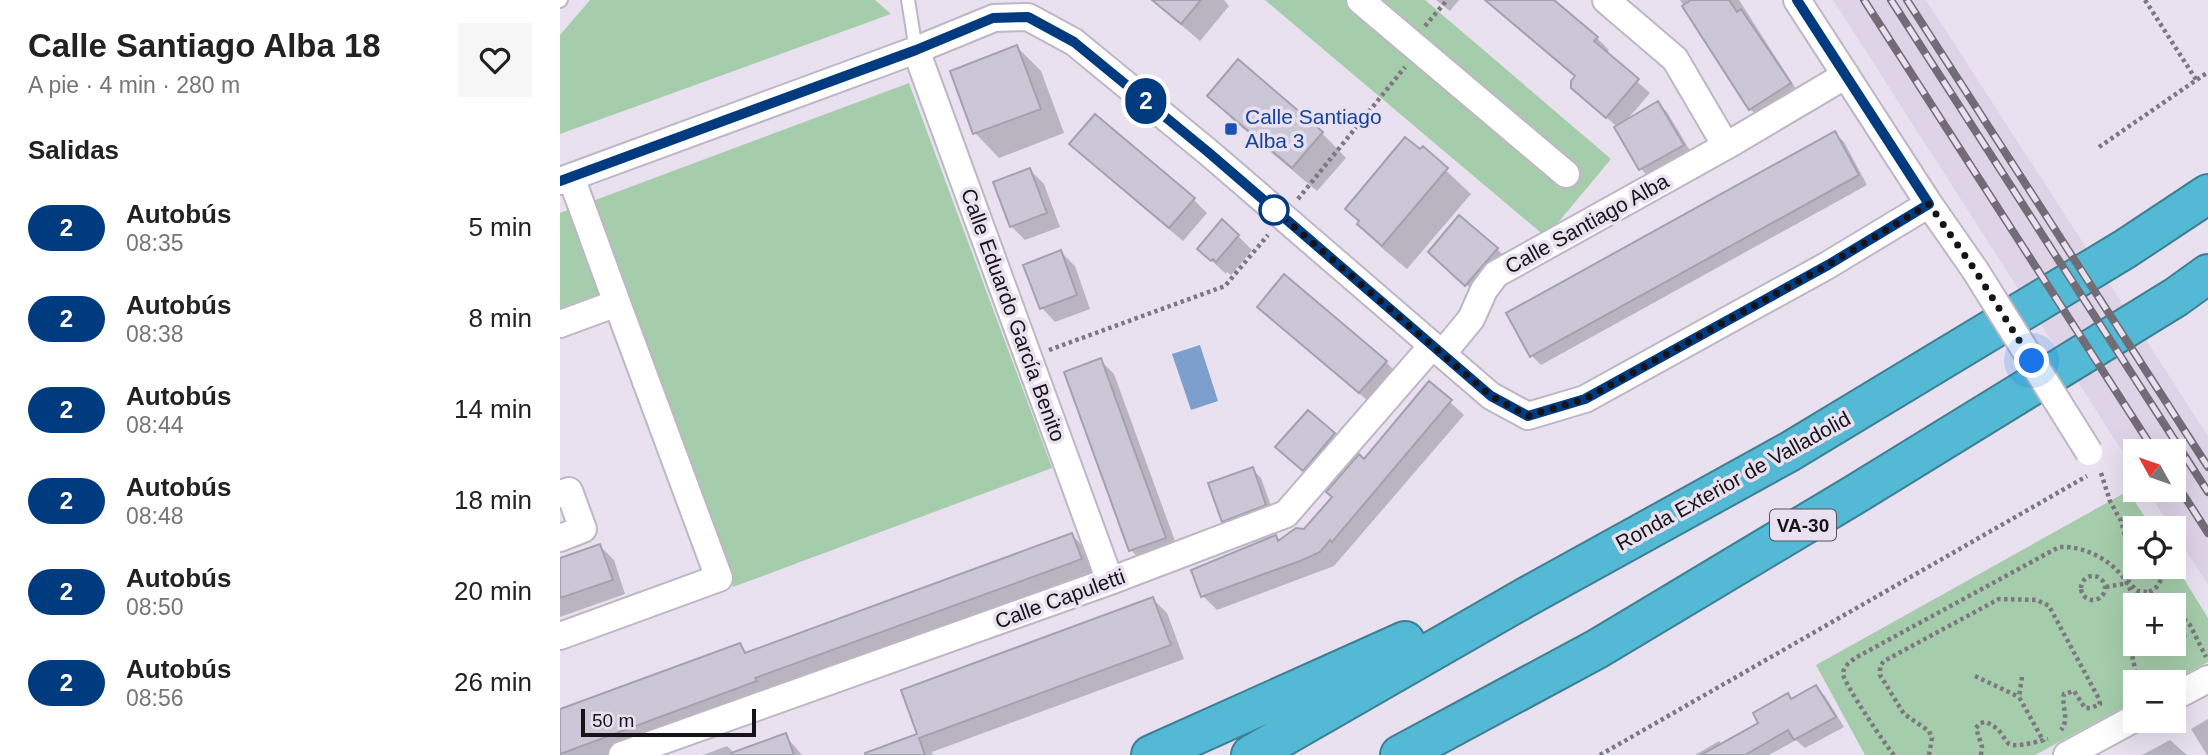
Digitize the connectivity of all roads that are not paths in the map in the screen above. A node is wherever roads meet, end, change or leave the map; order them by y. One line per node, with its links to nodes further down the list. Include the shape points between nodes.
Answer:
1 (908, 0): 5 (lane)
2 (1360, 0): 8 (street)
3 (1606, 0): 7 (street, via 1675,59)
4 (1797, 0): 6 (street)
5 (916, 50): 9 (street); 15 (street, via 993,18 1028,17 1074,42); 19 (street, Calle Eduardo García Benito)
6 (1846, 75): 7 (street, Calle Santiago Alba); 11 (street)
7 (1726, 146): 15 (street, Calle Santiago Alba, via 1496,274 1471,320)
8 (1566, 174)
9 (565, 179): 13 (street)
10 (2208, 194): 20 (highway, Ronda Exterior de Valladolid, via 1789,452)
11 (1929, 204): 15 (street, via 1585,399 1528,416 1491,396); 16 (street, bridge, via 1975,270)
12 (2208, 274): 22 (highway, VA-30)
13 (617, 303): 14 (street); 21 (street, via 719,578)
14 (560, 324)
15 (1437, 350): 19 (street, Calle Capuletti, via 1286,514)
16 (2092, 466)
17 (560, 494): 18 (street, via 569,491 583,529)
18 (560, 538)
19 (1110, 581): 27 (street, Calle Capuletti)
20 (1528, 596): 28 (highway, via 1469,612); 29 (highway, Ronda Exterior de Valladolid)
21 (560, 636)
22 (1597, 649): 30 (highway, VA-30); 31 (highway)
23 (2208, 679): 24 (street)
24 (2186, 691)
25 (2123, 723): 26 (street)
26 (2058, 751)
27 (622, 755)
28 (1151, 755)
29 (1251, 755)
30 (1400, 755)
31 (1449, 755)

